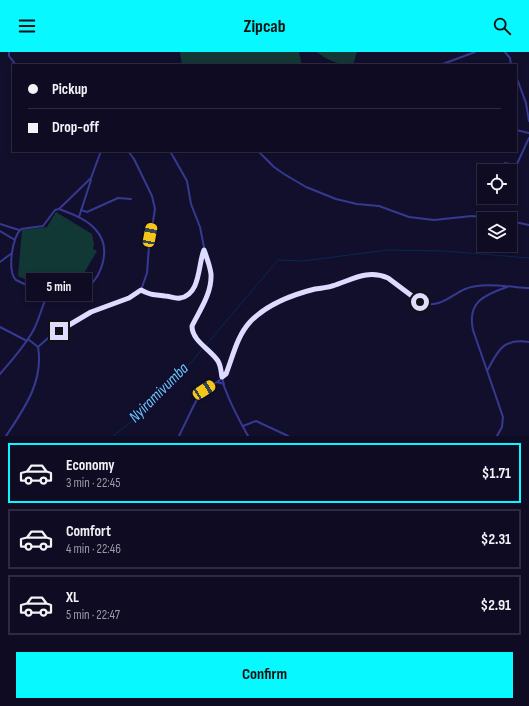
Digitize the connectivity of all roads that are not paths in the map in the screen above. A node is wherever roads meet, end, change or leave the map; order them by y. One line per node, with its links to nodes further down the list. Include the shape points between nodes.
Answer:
1 (9, 52): 4 (street)
2 (475, 52): 5 (street)
3 (505, 52): 6 (street)
4 (15, 64)
5 (443, 64)
6 (511, 64)
7 (517, 79): 8 (street)
8 (529, 121)
9 (517, 130): 10 (street)
10 (529, 133)
11 (529, 138): 16 (street, via 516,166)
12 (102, 152): 17 (street)
13 (129, 152): 34 (street, via 154,203 147,269)
14 (171, 152): 29 (street, via 187,181 191,204 202,231)
15 (259, 152): 22 (street, via 284,174 306,187 336,199 379,206 409,217 434,220)
16 (505, 163)
17 (91, 178): 19 (street); 20 (street)
18 (131, 199): 20 (street, via 118,198 87,212)
19 (59, 209): 21 (street); 26 (street, via 54,211 43,226)
20 (81, 210): 21 (street)
21 (78, 217): 35 (street, via 100,235 105,254 103,264 92,283 80,293 64,296)
22 (477, 217)
23 (517, 222): 25 (street)
24 (0, 224): 26 (street)
25 (529, 225)
26 (19, 230): 28 (street)
27 (0, 231): 28 (street)
28 (15, 240): 30 (street)
29 (204, 250): 34 (street, via 196,282 187,296 154,296); 42 (street, via 210,272 210,286 192,330 196,339 218,361)
30 (12, 252): 31 (street); 35 (street, via 14,278)
31 (0, 262)
32 (508, 287): 33 (street); 40 (street, via 486,295 473,310 472,322); 42 (street, via 476,286 443,302 432,304 420,302 388,278 372,274 296,294 271,306 251,322 242,333 226,374)
33 (529, 288)
34 (141, 290): 39 (street, via 129,298 77,319)
35 (47, 295): 37 (street)
36 (0, 327): 37 (street)
37 (28, 340): 39 (street); 41 (street)
38 (529, 342): 40 (street, via 504,346 498,351)
39 (38, 347): 46 (street, via 37,370 31,396)
40 (487, 371): 50 (street, via 503,418)
41 (0, 374)
42 (222, 377): 43 (street); 44 (street)
43 (217, 382): 44 (street); 47 (street, via 201,392)
44 (224, 384): 45 (street)
45 (242, 426): 48 (street); 49 (street, via 256,421)
46 (6, 436)
47 (179, 436)
48 (248, 436)
49 (288, 436)
50 (497, 436)

